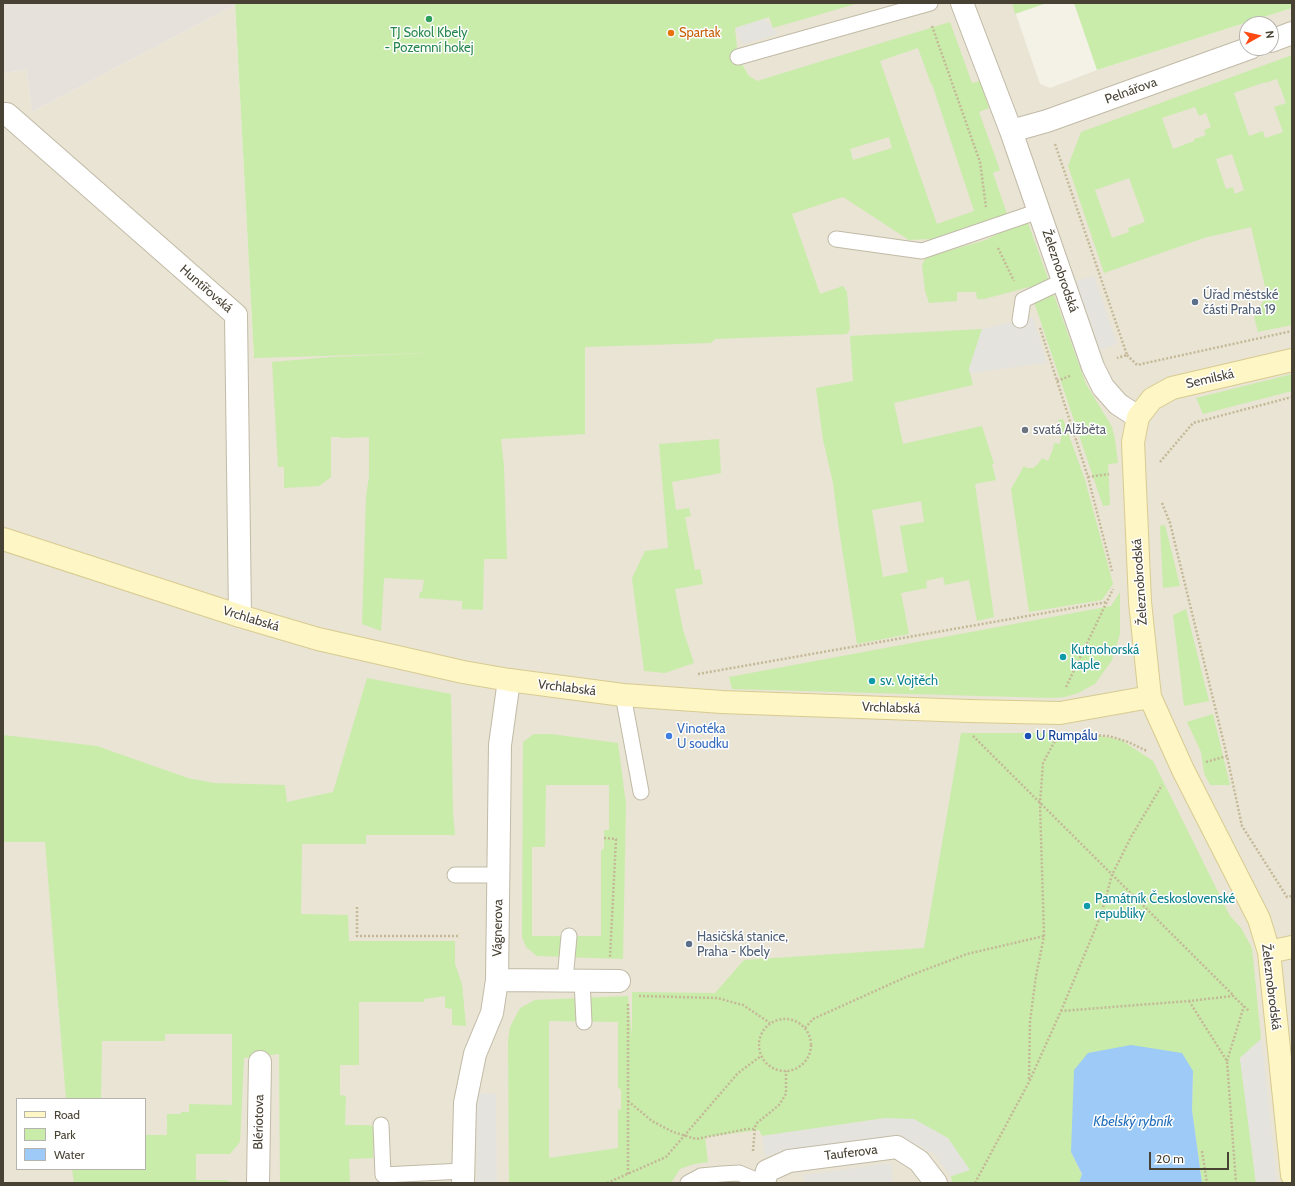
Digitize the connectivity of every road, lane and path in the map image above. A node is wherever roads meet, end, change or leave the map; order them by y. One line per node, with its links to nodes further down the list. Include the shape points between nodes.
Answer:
1 (930, 3): 7 (lane)
2 (962, 3): 9 (street, Železnobrodská)
3 (932, 26): 12 (path, via 980,162)
4 (1292, 33): 5 (street)
5 (1279, 38)
6 (1239, 52): 9 (street, Pelnářova, via 1047,121)
7 (738, 57)
8 (5, 114): 31 (street, Huntířovská, via 236,315)
9 (1010, 131): 11 (street, Železnobrodská)
10 (1053, 138): 18 (path)
11 (1039, 211): 12 (lane); 14 (street, Železnobrodská)
12 (988, 228): 13 (lane, via 922,251); 15 (path, via 1016,286)
13 (836, 239)
14 (1063, 281): 15 (lane); 22 (street, Železnobrodská, via 1093,367 1103,388 1118,404)
15 (1027, 298): 16 (lane, via 1022,300); 25 (path, via 1033,305)
16 (1020, 320)
17 (1292, 331): 18 (path, via 1136,365)
18 (1127, 355): 19 (path)
19 (1112, 360)
20 (1292, 360): 22 (street, Semilská, via 1172,388 1152,400)
21 (1292, 397): 23 (path, via 1193,423)
22 (1138, 417): 36 (street, Železnobrodská, via 1133,442 1133,472 1140,602)
23 (1159, 463)
24 (1110, 474): 25 (path)
25 (1088, 477): 28 (path)
26 (1160, 499): 41 (path, via 1170,523)
27 (3, 540): 31 (street, Vrchlabská)
28 (1113, 576)
29 (1115, 584): 30 (path)
30 (1107, 602): 32 (path); 34 (path)
31 (240, 616): 33 (street, Vrchlabská, via 318,639)
32 (697, 674)
33 (509, 680): 35 (street, Vrchlabská); 48 (street, Vágnerova, via 500,745)
34 (1065, 689)
35 (623, 695): 36 (street, Vrchlabská, via 722,702 1060,713); 44 (lane)
36 (1150, 697): 56 (street, Železnobrodská, via 1183,770 1259,919)
37 (970, 733): 45 (path)
38 (1058, 735): 45 (path, via 1043,763)
39 (1080, 735): 40 (path, via 1109,736)
40 (1148, 752)
41 (1227, 756): 42 (path); 50 (path, via 1242,826 1287,897)
42 (1200, 764)
43 (1164, 782): 49 (path)
44 (641, 792)
45 (1040, 803): 49 (path); 54 (path)
46 (604, 838): 57 (path, via 616,839)
47 (455, 875): 48 (lane)
48 (498, 875): 58 (street, Vágnerova)
49 (1112, 875): 61 (path); 65 (path, via 1101,915)
50 (1292, 896)
51 (357, 907): 52 (path, via 357,936)
52 (460, 936)
53 (569, 936): 59 (lane)
54 (1044, 936): 69 (path, via 967,954 813,1019); 74 (path, via 1030,1021)
55 (1292, 947): 56 (street)
56 (1269, 952): 82 (street, Železnobrodská)
57 (614, 972): 59 (street)
58 (497, 980): 59 (street); 83 (street, Vágnerova, via 492,1013 475,1054 465,1103)
59 (574, 980): 67 (lane)
60 (636, 996): 68 (path, via 717,998 743,1005)
61 (1233, 996): 62 (path); 64 (path)
62 (1189, 1001): 65 (path); 71 (path)
63 (628, 1004): 75 (path)
64 (1244, 1006): 66 (path); 71 (path)
65 (1061, 1011): 74 (path)
66 (1254, 1016)
67 (584, 1022)
68 (770, 1022): 69 (path, via 784,1018 792,1019); 70 (path, via 759,1041)
69 (805, 1028): 73 (path, via 811,1043 809,1055 801,1065)
70 (761, 1056): 73 (path, via 771,1067); 78 (path, via 738,1073)
71 (1227, 1061): 92 (path)
72 (260, 1062): 85 (street, Blériotova)
73 (786, 1071): 77 (path, via 786,1094 779,1105 757,1123)
74 (1029, 1082): 90 (path)
75 (628, 1101): 78 (path, via 652,1121); 81 (path)
76 (381, 1125): 84 (lane, Vágnerova)
77 (755, 1129): 78 (path, via 696,1139); 80 (path)
78 (685, 1135): 81 (path, via 666,1157)
79 (1202, 1151): 91 (path)
80 (752, 1157)
81 (628, 1174): 86 (path)
82 (1292, 1175)
83 (463, 1177): 84 (lane, Vágnerova)
84 (383, 1179)
85 (258, 1183)
86 (607, 1183)
87 (688, 1183): 88 (lane, via 700,1176 739,1173)
88 (764, 1183): 89 (street, Tauferova, via 768,1170 789,1161 898,1147 919,1161)
89 (936, 1183)
90 (975, 1183)
91 (1207, 1183)
92 (1236, 1183)

